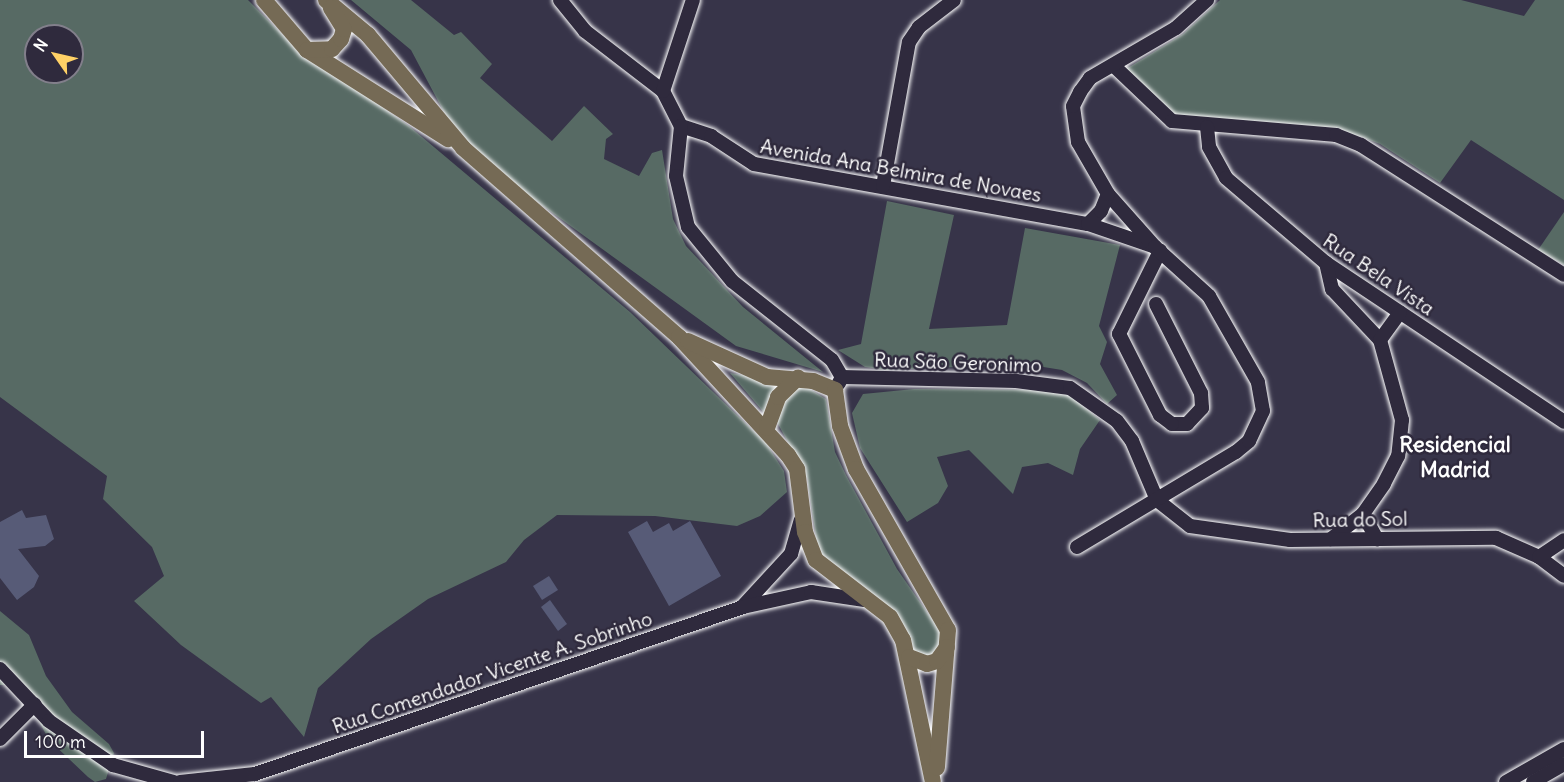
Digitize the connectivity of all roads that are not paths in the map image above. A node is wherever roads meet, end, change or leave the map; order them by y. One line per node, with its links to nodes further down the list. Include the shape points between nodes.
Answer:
1 (264, 0): 7 (main road)
2 (326, 0): 7 (main road, via 341,22 341,39 332,49); 12 (main road, via 368,35)
3 (560, 0): 9 (street, via 585,31)
4 (693, 0): 9 (street)
5 (954, 0): 13 (street, via 919,27 909,42)
6 (1208, 0): 8 (street, via 1176,28)
7 (307, 50): 12 (main road)
8 (1114, 66): 11 (street, via 1165,117); 14 (street, via 1090,78 1073,106 1078,142)
9 (663, 91): 10 (street)
10 (681, 126): 13 (street, Avenida Ana Belmira de Novaes, via 711,136 754,164); 24 (street, via 676,176 688,227 732,281 831,360)
11 (1207, 127): 17 (street, Rua Bela Vista, via 1209,147 1227,178); 18 (street, via 1336,135 1361,145)
12 (463, 148): 21 (main road)
13 (883, 186): 15 (street, Avenida Ana Belmira de Novaes)
14 (1108, 194): 15 (street, via 1101,211); 16 (street)
15 (1088, 224): 16 (street, Avenida Ana Belmira de Novaes)
16 (1157, 249): 19 (street, via 1119,334 1160,415 1172,424 1187,424 1202,408 1201,393); 27 (street, via 1209,296 1258,382 1263,411 1249,441)
17 (1326, 263): 20 (street, Rua Bela Vista); 22 (street, via 1332,289)
18 (1564, 275)
19 (1156, 304)
20 (1400, 312): 22 (street); 25 (street, Rua Bela Vista)
21 (679, 337): 23 (main road, via 767,377); 26 (main road)
22 (1380, 340): 29 (street, via 1402,420 1398,456)
23 (798, 378): 24 (main road); 26 (main road, via 778,397)
24 (839, 383): 27 (street, Rua São Geronimo, via 1016,381 1070,388 1117,421 1132,441); 38 (main road, via 840,426 856,469)
25 (1564, 422)
26 (767, 428): 28 (main road, via 797,469)
27 (1158, 500): 30 (street, Rua do Sol, via 1190,526 1290,540); 33 (street)
28 (803, 512): 36 (main road, via 816,560); 37 (street, via 791,554)
29 (1363, 514): 30 (street); 31 (street)
30 (1331, 539): 31 (street, Rua do Sol)
31 (1377, 539): 34 (street, Rua do Sol, via 1496,538)
32 (1564, 540): 34 (street)
33 (1077, 547)
34 (1539, 557): 35 (street, Rua do Sol)
35 (1564, 576)
36 (874, 604): 37 (street, Rua Comendador Vicente A. Sobrinho, via 849,595 811,592); 39 (main road, via 897,627)
37 (742, 607): 45 (street, Rua Comendador Vicente A. Sobrinho)
38 (950, 641): 39 (main road, via 937,661 927,664); 48 (main road, via 941,693)
39 (909, 657): 48 (main road)
40 (0, 669): 41 (street)
41 (35, 704): 42 (street); 46 (street, via 49,721 113,765)
42 (0, 739)
43 (1564, 749): 49 (street)
44 (1564, 764): 50 (street)
45 (249, 778): 47 (street, Rua Comendador Vicente A. Sobrinho)
46 (174, 782)
47 (180, 782)
48 (934, 782)
49 (1506, 782)
50 (1533, 782)

